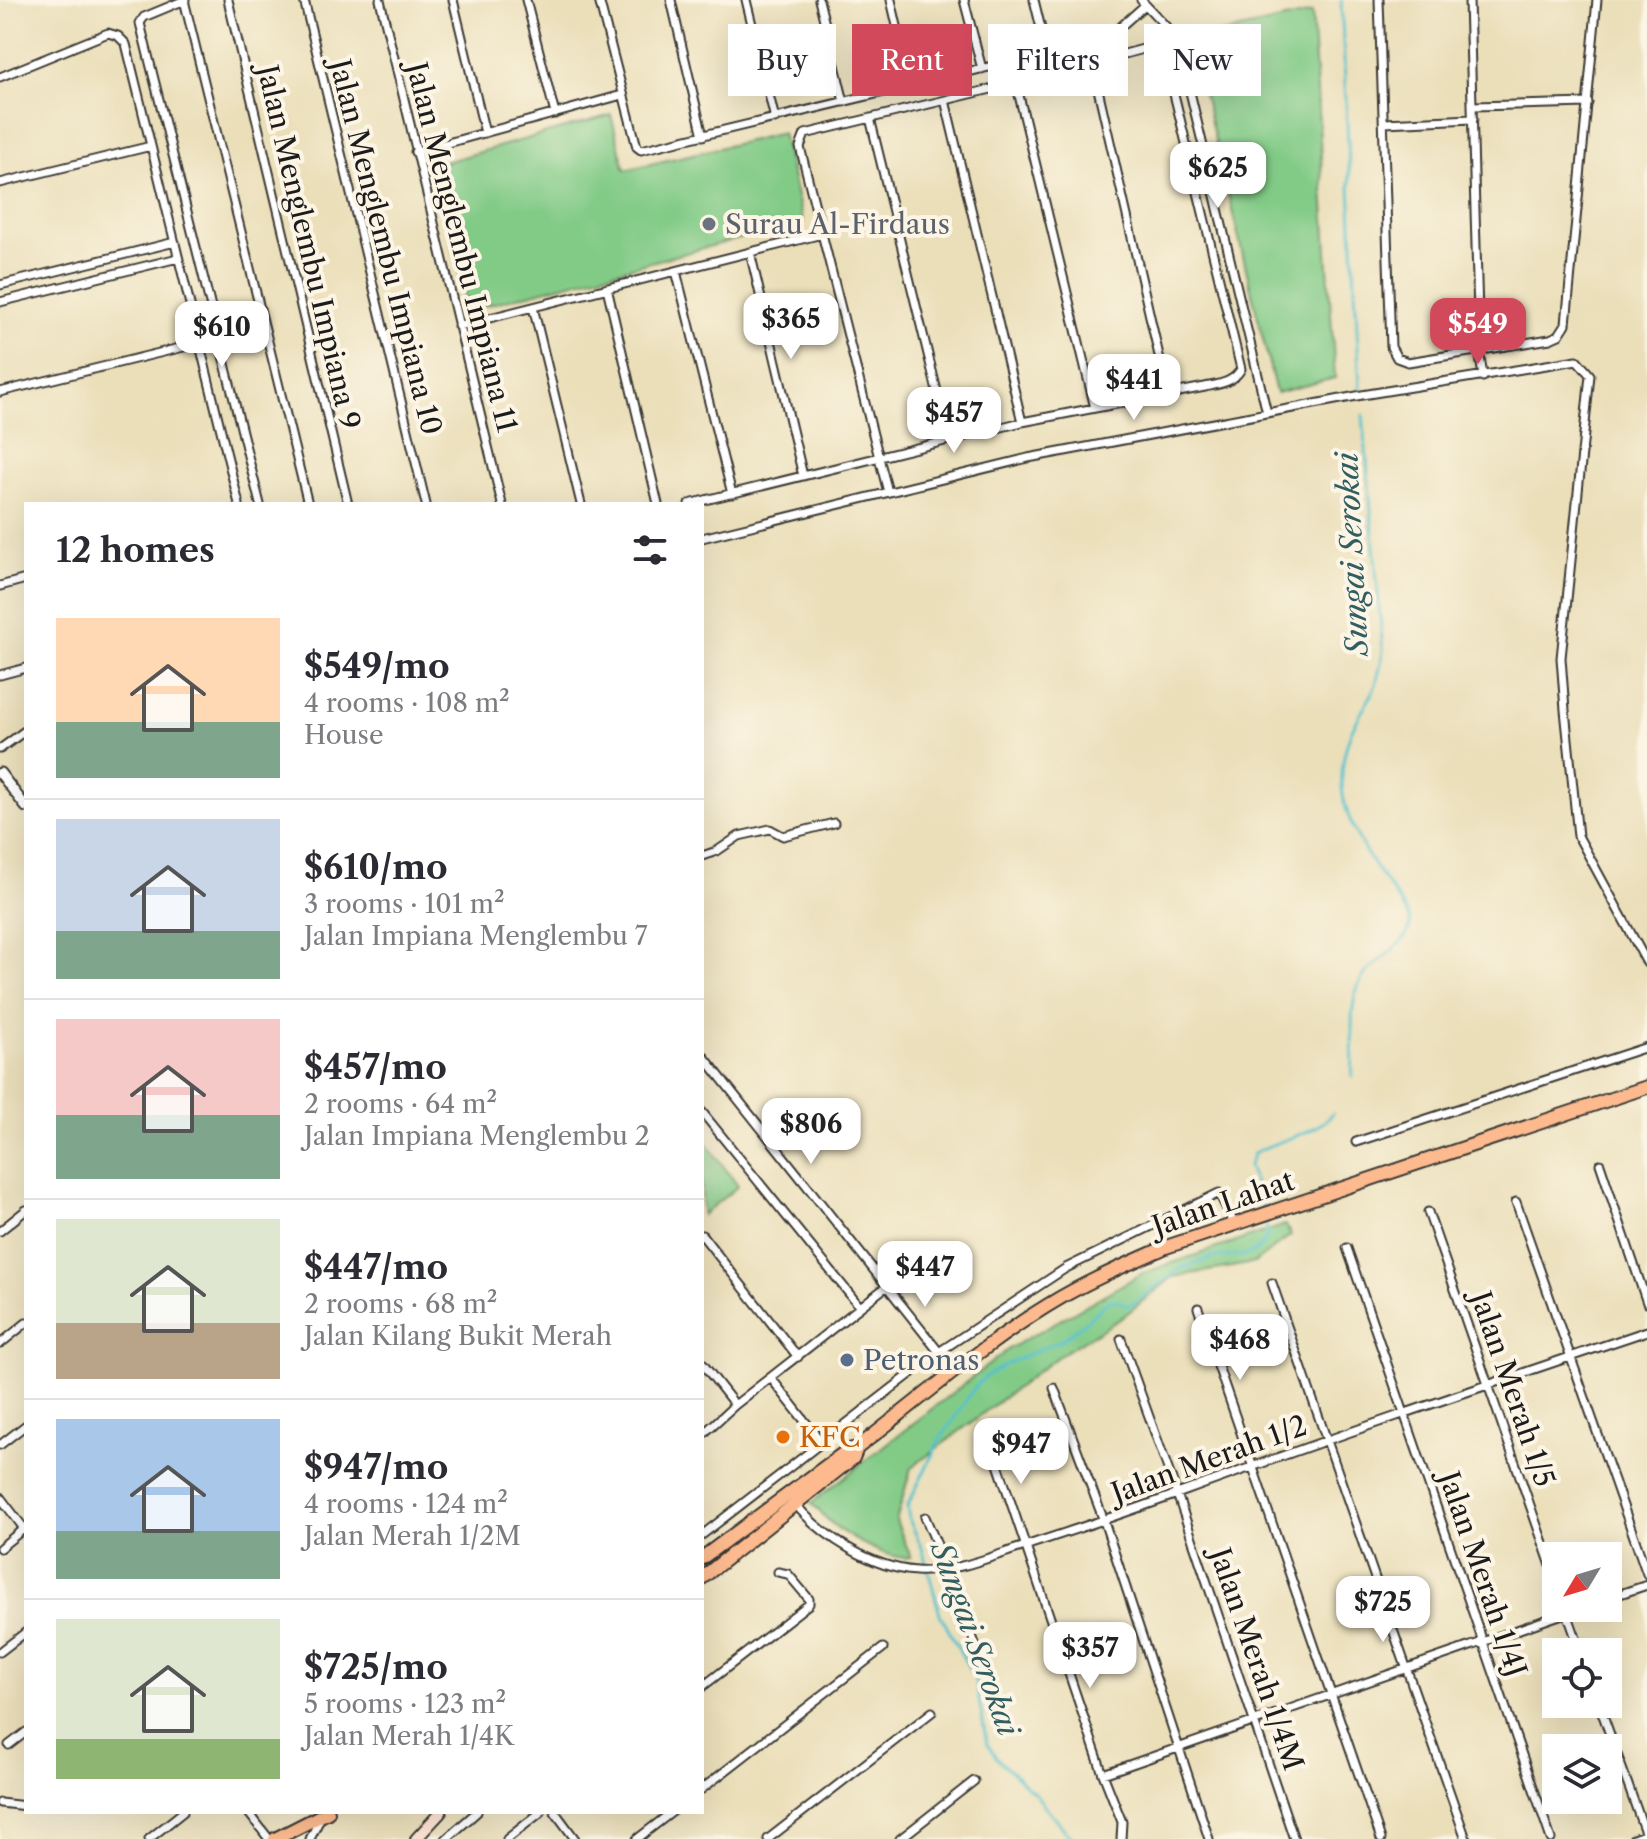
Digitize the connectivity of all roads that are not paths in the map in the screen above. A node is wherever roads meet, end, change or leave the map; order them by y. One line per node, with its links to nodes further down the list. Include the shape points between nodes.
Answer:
1 (184, 0): 69 (street, via 140,23); 70 (street)
2 (228, 0): 71 (street, Jalan Menglembu Impiana 9)
3 (304, 0): 72 (street, Jalan Menglembu Impiana 10)
4 (380, 0): 43 (street, Jalan Menglembu Impiana 11)
5 (453, 0): 40 (street)
6 (526, 0): 35 (street)
7 (599, 0): 27 (street)
8 (671, 0): 41 (street)
9 (746, 0): 37 (street)
10 (819, 0): 32 (street)
11 (891, 0): 18 (street)
12 (964, 0): 23 (street)
13 (1034, 0): 19 (street)
14 (1379, 0): 39 (street)
15 (1469, 0): 34 (street)
16 (1597, 0): 33 (street)
17 (1143, 3): 20 (street); 61 (street, via 1179,46)
18 (897, 24)
19 (1040, 24)
20 (1123, 24)
21 (1128, 53): 59 (street, via 1147,48 1165,57 1241,369 1231,381)
22 (988, 68): 23 (street)
23 (982, 69): 24 (street)
24 (972, 71)
25 (0, 77): 42 (street, via 90,39 108,33 118,36 126,44)
26 (988, 90): 31 (street)
27 (622, 95): 35 (street); 41 (street, via 641,150)
28 (869, 96): 32 (street)
29 (1019, 96): 60 (street)
30 (1100, 96): 59 (street)
31 (945, 100): 36 (street); 62 (street)
32 (844, 102): 37 (street)
33 (1588, 103): 34 (street); 56 (street, via 1566,324 1550,339)
34 (1473, 106): 38 (street)
35 (555, 114): 40 (street)
36 (870, 118): 45 (street, via 805,134 800,147); 63 (street)
37 (775, 119): 41 (street)
38 (1473, 119): 39 (street); 56 (street)
39 (1384, 123): 56 (street, via 1391,347 1397,358 1408,362)
40 (485, 133): 43 (street)
41 (703, 136)
42 (151, 146): 44 (street); 46 (street)
43 (415, 152): 54 (street, Jalan Menglembu Impiana 11)
44 (0, 183)
45 (822, 234): 47 (street); 64 (street)
46 (175, 242): 48 (street); 50 (street)
47 (750, 252): 49 (street); 65 (street)
48 (178, 258): 52 (street); 55 (street)
49 (676, 271): 51 (street); 67 (street)
50 (0, 285)
51 (607, 288): 53 (street); 75 (street)
52 (0, 302)
53 (533, 307): 54 (street); 74 (street)
54 (458, 326): 73 (street, Jalan Menglembu Impiana 11)
55 (200, 343): 58 (street); 68 (street)
56 (1479, 350): 57 (street)
57 (1483, 377): 61 (street); 88 (street, via 1577,360 1590,375 1561,658 1565,710 1578,836)
58 (0, 392)
59 (1168, 395): 60 (street)
60 (1095, 408): 62 (street)
61 (1267, 413): 66 (street, via 1028,458)
62 (1022, 422): 63 (street)
63 (949, 440): 64 (street)
64 (879, 458): 65 (street); 66 (street)
65 (803, 476): 67 (street)
66 (888, 492): 77 (street)
67 (732, 494): 76 (street)
68 (239, 502)
69 (260, 502)
70 (308, 502)
71 (348, 502)
72 (426, 502)
73 (502, 502)
74 (581, 502)
75 (658, 502)
76 (698, 502)
77 (704, 538)
78 (24, 580): 79 (street)
79 (0, 586)
80 (24, 669): 81 (street)
81 (0, 675)
82 (24, 731): 83 (street)
83 (0, 749)
84 (0, 773): 85 (street)
85 (24, 804)
86 (834, 823): 87 (street, via 783,836 770,829 739,836)
87 (704, 855)
88 (1647, 963)
89 (1647, 1047): 93 (street)
90 (704, 1057): 103 (street)
91 (1647, 1087): 98 (main road, Jalan Lahat)
92 (704, 1114): 105 (street)
93 (1356, 1142)
94 (1600, 1164): 104 (street)
95 (1516, 1202): 112 (street)
96 (24, 1212): 99 (street)
97 (1428, 1212): 116 (street, Jalan Merah 1/5)
98 (1234, 1223): 111 (street, via 1219,1193 1066,1268); 126 (main road, Jalan Lahat, via 1099,1276 1059,1299)
99 (0, 1231)
100 (704, 1238): 113 (street)
101 (1347, 1248): 119 (street, Jalan Merah 1/4J)
102 (1272, 1283): 123 (street)
103 (887, 1286): 105 (street); 111 (street)
104 (1647, 1303)
105 (860, 1307): 113 (street)
106 (1198, 1308): 127 (street)
107 (24, 1325): 110 (street)
108 (1647, 1331): 112 (street, Jalan Merah 1/2)
109 (1121, 1339): 128 (street, Jalan Merah 1/4M)
110 (0, 1344)
111 (939, 1352): 124 (street)
112 (1572, 1356): 116 (street, Jalan Merah 1/2); 145 (street)
113 (798, 1357): 115 (street)
114 (704, 1366): 118 (street)
115 (771, 1378): 118 (street); 124 (street)
116 (1489, 1385): 119 (street, Jalan Merah 1/2); 136 (street, Jalan Merah 1/5)
117 (1054, 1388): 132 (street)
118 (735, 1405): 121 (street)
119 (1404, 1414): 123 (street, Jalan Merah 1/2); 151 (street, Jalan Merah 1/4J)
120 (24, 1427): 125 (street)
121 (704, 1433)
122 (988, 1435): 138 (street)
123 (1328, 1439): 127 (street, Jalan Merah 1/2); 154 (street)
124 (822, 1443): 135 (street)
125 (0, 1445)
126 (852, 1449): 130 (main road, Jalan Lahat, via 853,1458); 137 (main road, Jalan Lahat)
127 (1253, 1467): 128 (street, Jalan Merah 1/2); 156 (street)
128 (1177, 1494): 132 (street, Jalan Merah 1/2); 160 (street, Jalan Merah 1/4M)
129 (0, 1497): 133 (street)
130 (796, 1505): 137 (main road); 140 (main road, Jalan Lahat); 142 (street, Jalan Merah 1/2, via 805,1517 863,1555 916,1571)
131 (925, 1517): 142 (street)
132 (1104, 1521): 138 (street, Jalan Merah 1/2); 163 (street)
133 (24, 1528)
134 (24, 1530): 139 (street)
135 (704, 1533)
136 (1543, 1542)
137 (721, 1543): 141 (main road, Jalan Lahat)
138 (1025, 1546): 142 (street, Jalan Merah 1/2); 164 (street)
139 (0, 1548)
140 (734, 1553): 143 (main road); 146 (main road, Jalan Lahat)
141 (704, 1556)
142 (947, 1568): 158 (street)
143 (704, 1569)
144 (778, 1572): 155 (street, via 788,1574 809,1604)
145 (1647, 1574)
146 (704, 1576)
147 (1647, 1585): 148 (street)
148 (1622, 1593)
149 (1542, 1619): 151 (street)
150 (24, 1634): 153 (street)
151 (1483, 1642): 154 (street); 194 (street, Jalan Merah 1/4J)
152 (883, 1648): 166 (street)
153 (0, 1652)
154 (1407, 1668): 156 (street); 193 (street)
155 (704, 1685)
156 (1331, 1695): 160 (street); 192 (street)
157 (932, 1712): 187 (street)
158 (1001, 1714)
159 (1604, 1718): 177 (street)
160 (1255, 1721): 163 (street); 191 (street, Jalan Merah 1/4M)
161 (24, 1734): 162 (street)
162 (9, 1745)
163 (1179, 1747): 164 (street); 190 (street)
164 (1103, 1774): 189 (street, via 1122,1822)
165 (974, 1781): 188 (street)
166 (704, 1787)
167 (0, 1803): 168 (street)
168 (24, 1806)
169 (180, 1814): 178 (street)
170 (250, 1814): 179 (street)
171 (439, 1814): 182 (main road)
172 (475, 1814): 183 (street)
173 (538, 1814): 184 (street)
174 (556, 1814): 185 (street)
175 (669, 1814): 186 (street)
176 (324, 1817): 179 (main road); 180 (main road); 181 (street)
177 (1647, 1836): 195 (street)
178 (149, 1839)
179 (272, 1839)
180 (286, 1839)
181 (310, 1839)
182 (416, 1839)
183 (446, 1839)
184 (507, 1839)
185 (575, 1839)
186 (637, 1839)
187 (768, 1839)
188 (900, 1839)
189 (1121, 1839)
190 (1209, 1839)
191 (1294, 1839)
192 (1381, 1839)
193 (1466, 1839)
194 (1551, 1839)
195 (1633, 1839)

